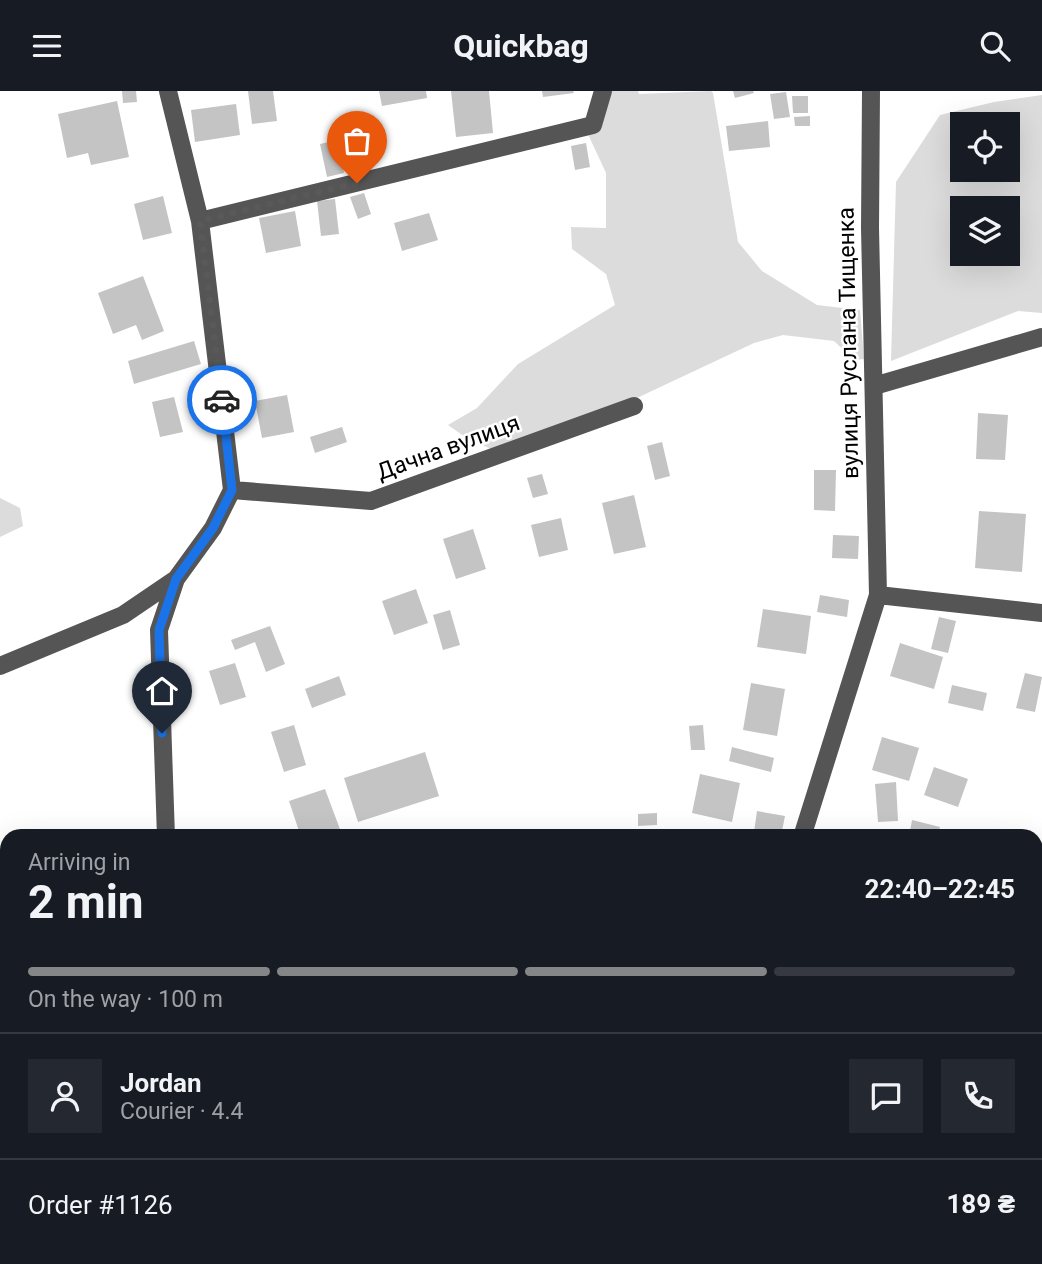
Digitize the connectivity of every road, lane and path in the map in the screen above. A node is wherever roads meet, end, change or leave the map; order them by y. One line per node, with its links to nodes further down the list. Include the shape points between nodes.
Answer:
1 (168, 91): 4 (street)
2 (603, 91): 4 (street, via 593,125)
3 (870, 91): 6 (street, вулиця Руслана Тищенка)
4 (200, 221): 8 (street)
5 (1042, 337): 6 (street)
6 (874, 386): 10 (street, вулиця Руслана Тищенка)
7 (634, 406): 8 (street, Дачна вулиця, via 371,501)
8 (232, 490): 9 (street, via 213,528)
9 (176, 579): 12 (street, via 123,615); 13 (street, via 159,630)
10 (878, 595): 11 (street); 14 (street, вулиця Руслана Тищенка)
11 (1042, 613)
12 (0, 666)
13 (166, 829)
14 (805, 829)

